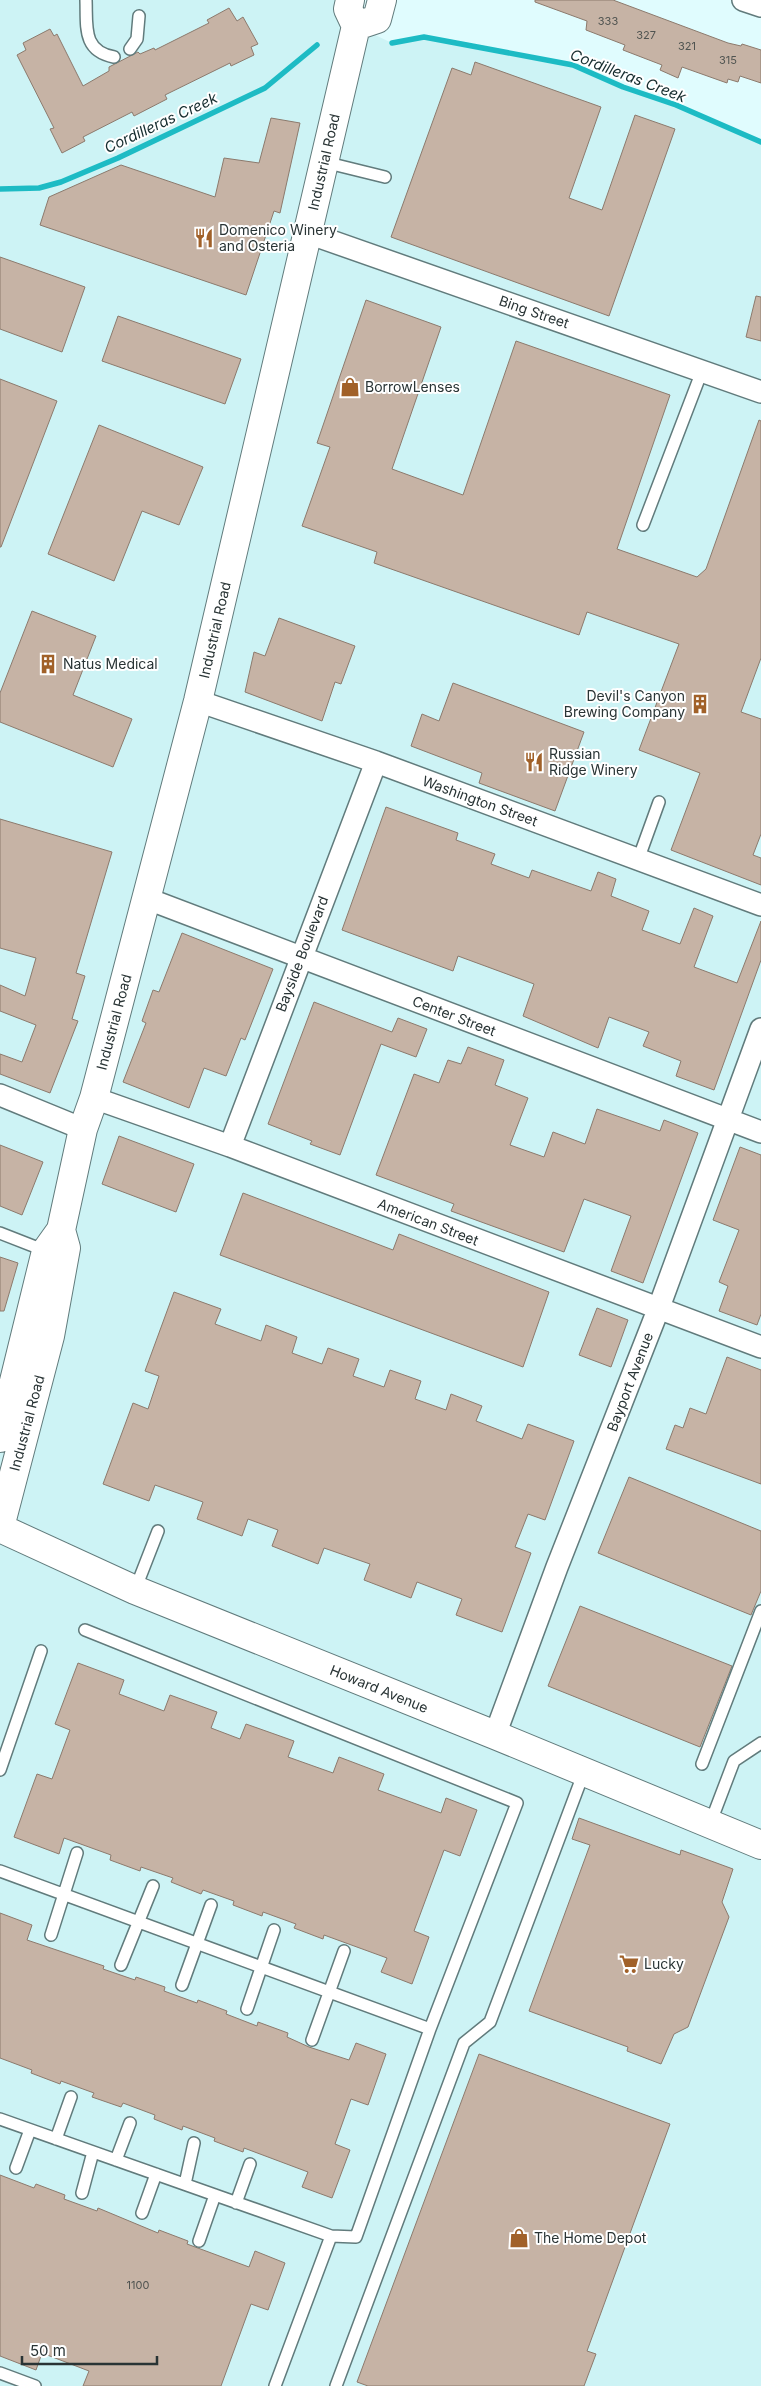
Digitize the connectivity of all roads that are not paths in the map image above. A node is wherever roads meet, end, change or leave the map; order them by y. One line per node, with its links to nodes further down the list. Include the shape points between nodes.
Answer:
1 (86, 0): 9 (lane, via 91,44 102,55)
2 (350, 0): 7 (main road, Industrial Road, via 348,9)
3 (382, 0): 7 (main road, via 377,19)
4 (743, 0): 5 (street)
5 (761, 6)
6 (139, 16): 8 (lane, via 137,39)
7 (356, 26): 10 (main road, Industrial Road)
8 (130, 49)
9 (114, 57)
10 (324, 162): 11 (lane); 12 (main road, Industrial Road)
11 (385, 177)
12 (308, 233): 13 (street, Bing Street); 16 (main road, Industrial Road)
13 (702, 371): 14 (street, Bing Street); 15 (lane)
14 (761, 392)
15 (644, 524)
16 (198, 702): 17 (street, Washington Street); 20 (main road, Industrial Road)
17 (376, 762): 19 (street, Washington Street); 22 (street, Bayside Boulevard)
18 (659, 802): 19 (lane)
19 (638, 860): 21 (street, Washington Street)
20 (148, 898): 22 (street, Center Street); 25 (main road, Industrial Road)
21 (761, 905)
22 (300, 958): 26 (street, Center Street); 29 (street, Bayside Boulevard)
23 (761, 1029): 26 (street, Bayport Avenue)
24 (0, 1095): 27 (street)
25 (94, 1098): 27 (main road, Industrial Road); 29 (street, American Street)
26 (727, 1120): 28 (street, Center Street); 32 (street, Bayport Avenue)
27 (83, 1129): 31 (main road, Industrial Road)
28 (761, 1132)
29 (230, 1146): 32 (street, American Street)
30 (0, 1233): 31 (lane)
31 (53, 1240): 34 (main road, Industrial Road); 35 (main road, Industrial Road, via 66,1248 50,1336)
32 (658, 1310): 33 (street, American Street); 41 (street, Bayport Avenue)
33 (761, 1347)
34 (0, 1438)
35 (0, 1528): 37 (main road, Howard Avenue)
36 (158, 1531): 37 (lane)
37 (135, 1590): 41 (main road, Howard Avenue)
38 (761, 1611): 43 (lane)
39 (85, 1630): 63 (lane, via 517,1803)
40 (41, 1651): 44 (lane)
41 (495, 1735): 45 (main road, Howard Avenue)
42 (761, 1743): 46 (lane, via 734,1761)
43 (702, 1764)
44 (0, 1770)
45 (584, 1772): 46 (main road, Howard Avenue); 86 (lane, via 490,2022 464,2043)
46 (710, 1824): 47 (main road, Howard Avenue)
47 (761, 1845)
48 (77, 1853): 51 (lane)
49 (0, 1871): 51 (lane)
50 (153, 1886): 53 (lane)
51 (64, 1895): 53 (lane); 55 (lane)
52 (211, 1905): 56 (lane)
53 (139, 1922): 56 (lane); 58 (lane)
54 (274, 1930): 59 (lane)
55 (52, 1936)
56 (196, 1943): 59 (lane); 60 (lane)
57 (344, 1951): 61 (lane)
58 (121, 1965)
59 (260, 1967): 61 (lane); 62 (lane)
60 (182, 1985)
61 (330, 1992): 63 (lane); 64 (lane)
62 (246, 2009)
63 (430, 2029): 81 (lane, via 356,2238)
64 (312, 2040)
65 (71, 2097): 69 (lane)
66 (0, 2119): 68 (lane)
67 (130, 2123): 72 (lane)
68 (30, 2130): 69 (lane); 74 (lane)
69 (56, 2139): 71 (lane)
70 (194, 2144): 76 (lane)
71 (93, 2152): 72 (lane); 77 (lane)
72 (116, 2160): 75 (lane)
73 (250, 2164): 79 (lane)
74 (16, 2168)
75 (156, 2174): 76 (lane); 80 (lane)
76 (185, 2184): 78 (lane)
77 (82, 2193)
78 (215, 2195): 79 (lane); 82 (lane)
79 (236, 2203): 81 (lane)
80 (142, 2213)
81 (331, 2236): 85 (lane)
82 (199, 2241)
83 (0, 2373): 84 (lane)
84 (35, 2386)
85 (276, 2386)
86 (336, 2386)

